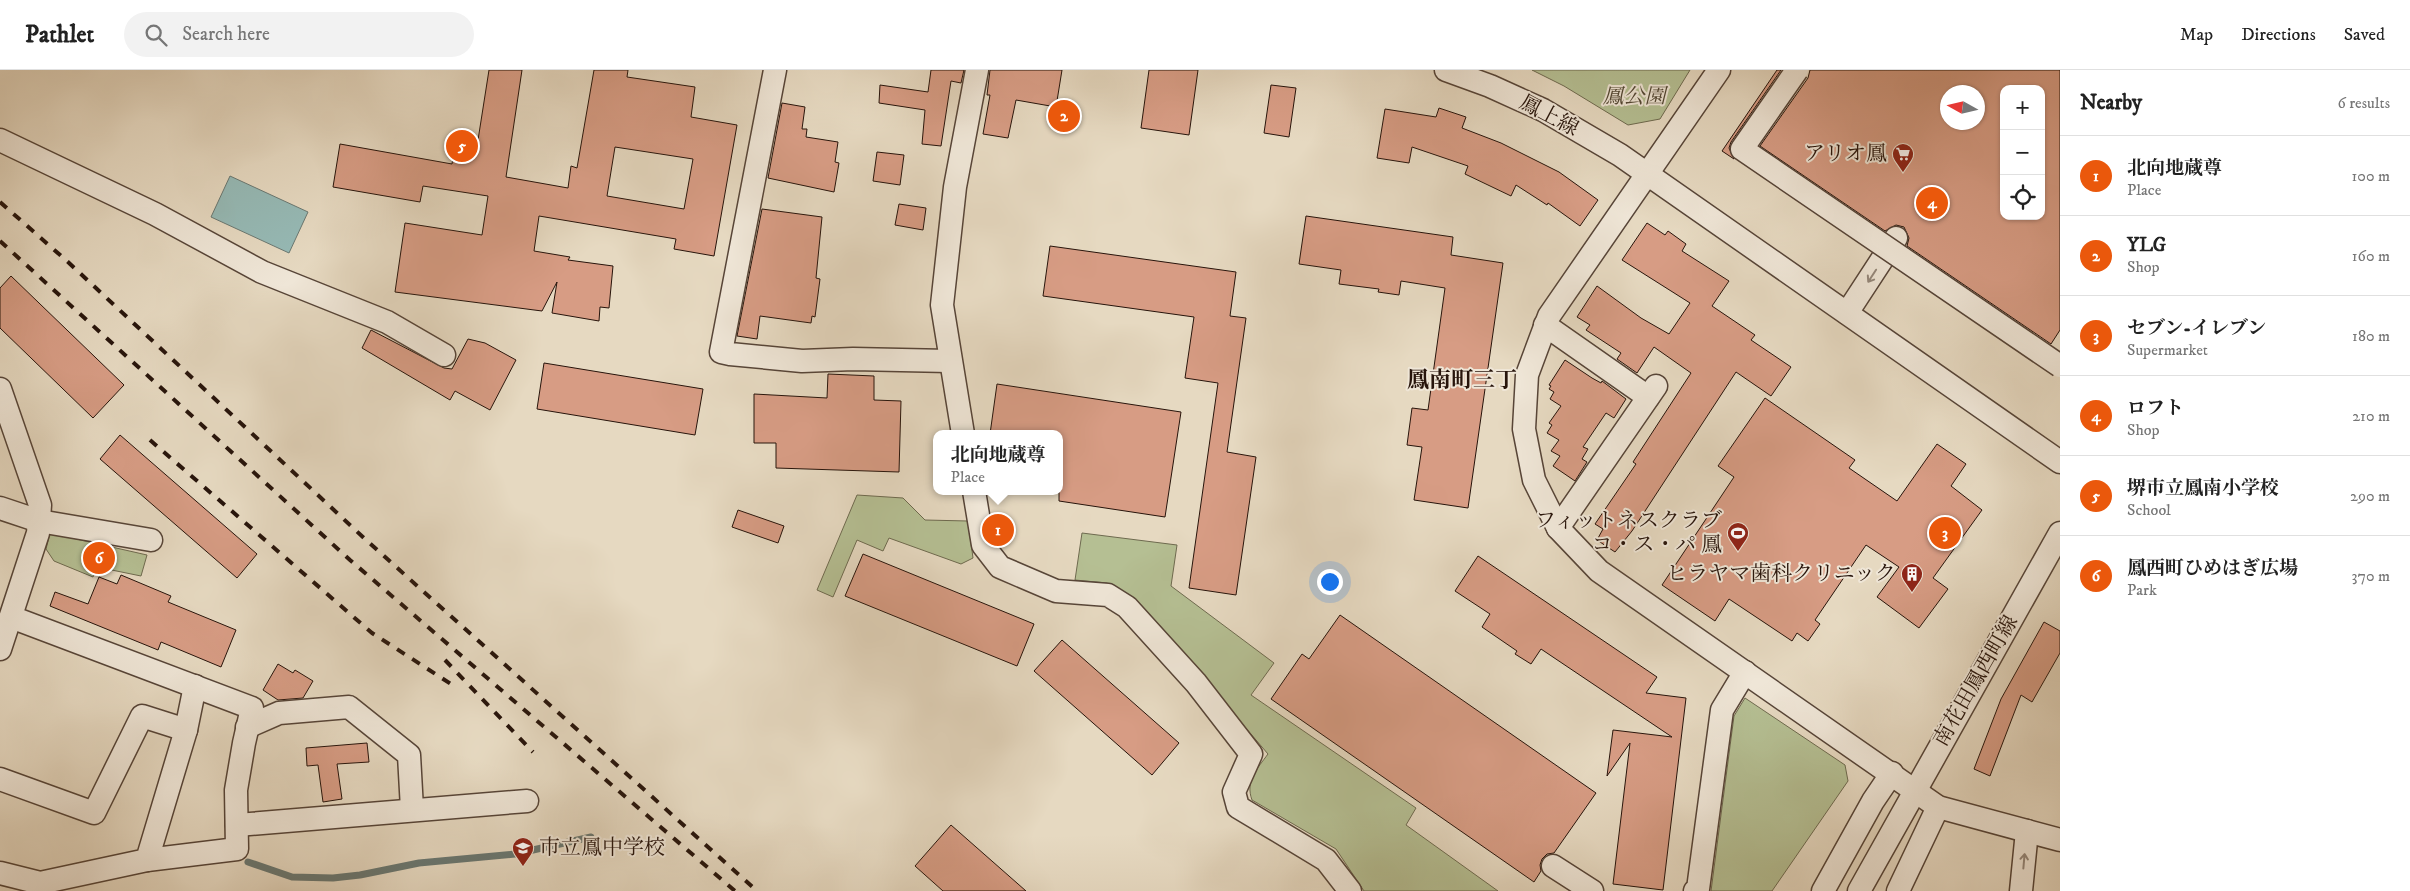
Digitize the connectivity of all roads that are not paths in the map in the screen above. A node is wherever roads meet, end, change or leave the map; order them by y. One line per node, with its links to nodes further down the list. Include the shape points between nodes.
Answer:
1 (775, 70): 12 (street, via 721,352 802,361)
2 (977, 70): 12 (street, via 955,187 942,305)
3 (1446, 70): 7 (street, 鳳上線, via 1543,110)
4 (1719, 70): 7 (street)
5 (1797, 70): 13 (street, bridge, via 1742,149)
6 (0, 140): 11 (street, via 155,214 262,272 387,322)
7 (1646, 173): 9 (street, 鳳上線); 10 (street)
8 (1896, 238): 9 (street, one-way to 9)
9 (1847, 313): 16 (street, 鳳上線)
10 (1545, 325): 20 (street, via 1527,375 1524,429 1534,480); 20 (street, via 1652,392)
11 (444, 355)
12 (949, 361): 15 (street)
13 (2060, 366)
14 (0, 389): 19 (street, via 40,505)
15 (962, 430)
16 (2060, 462)
17 (975, 495): 41 (street, via 984,545 1000,567 1056,590 1108,594 1126,607 1196,683 1250,754 1234,792 1238,807 1326,860)
18 (0, 508): 19 (street)
19 (39, 521): 22 (street); 23 (street)
20 (1558, 528): 25 (street, via 1599,572)
21 (2060, 533): 31 (street, 南花田鳳西町線)
22 (151, 540)
23 (11, 617): 24 (street); 26 (street)
24 (0, 649)
25 (1745, 672): 29 (street); 43 (street, via 1722,710)
26 (195, 686): 27 (street, via 252,708); 28 (street)
27 (247, 727): 34 (street, via 278,713 348,707 409,755); 35 (street, via 236,790)
28 (186, 730): 30 (street, via 142,716 94,813); 38 (street)
29 (1892, 773): 31 (street); 44 (street)
30 (0, 779)
31 (1914, 790): 33 (street); 45 (street, 南花田鳳西町線)
32 (527, 801): 34 (street)
33 (1938, 807): 36 (street); 46 (street)
34 (412, 809): 35 (street)
35 (236, 825): 38 (street, via 236,849)
36 (2027, 831): 37 (street); 47 (street, one-way to 36)
37 (2060, 840)
38 (147, 860): 40 (street, via 40,883)
39 (1554, 866): 42 (street)
40 (0, 873)
41 (1350, 891)
42 (1592, 891)
43 (1696, 891)
44 (1823, 891)
45 (1859, 891)
46 (1898, 891)
47 (2021, 891)

